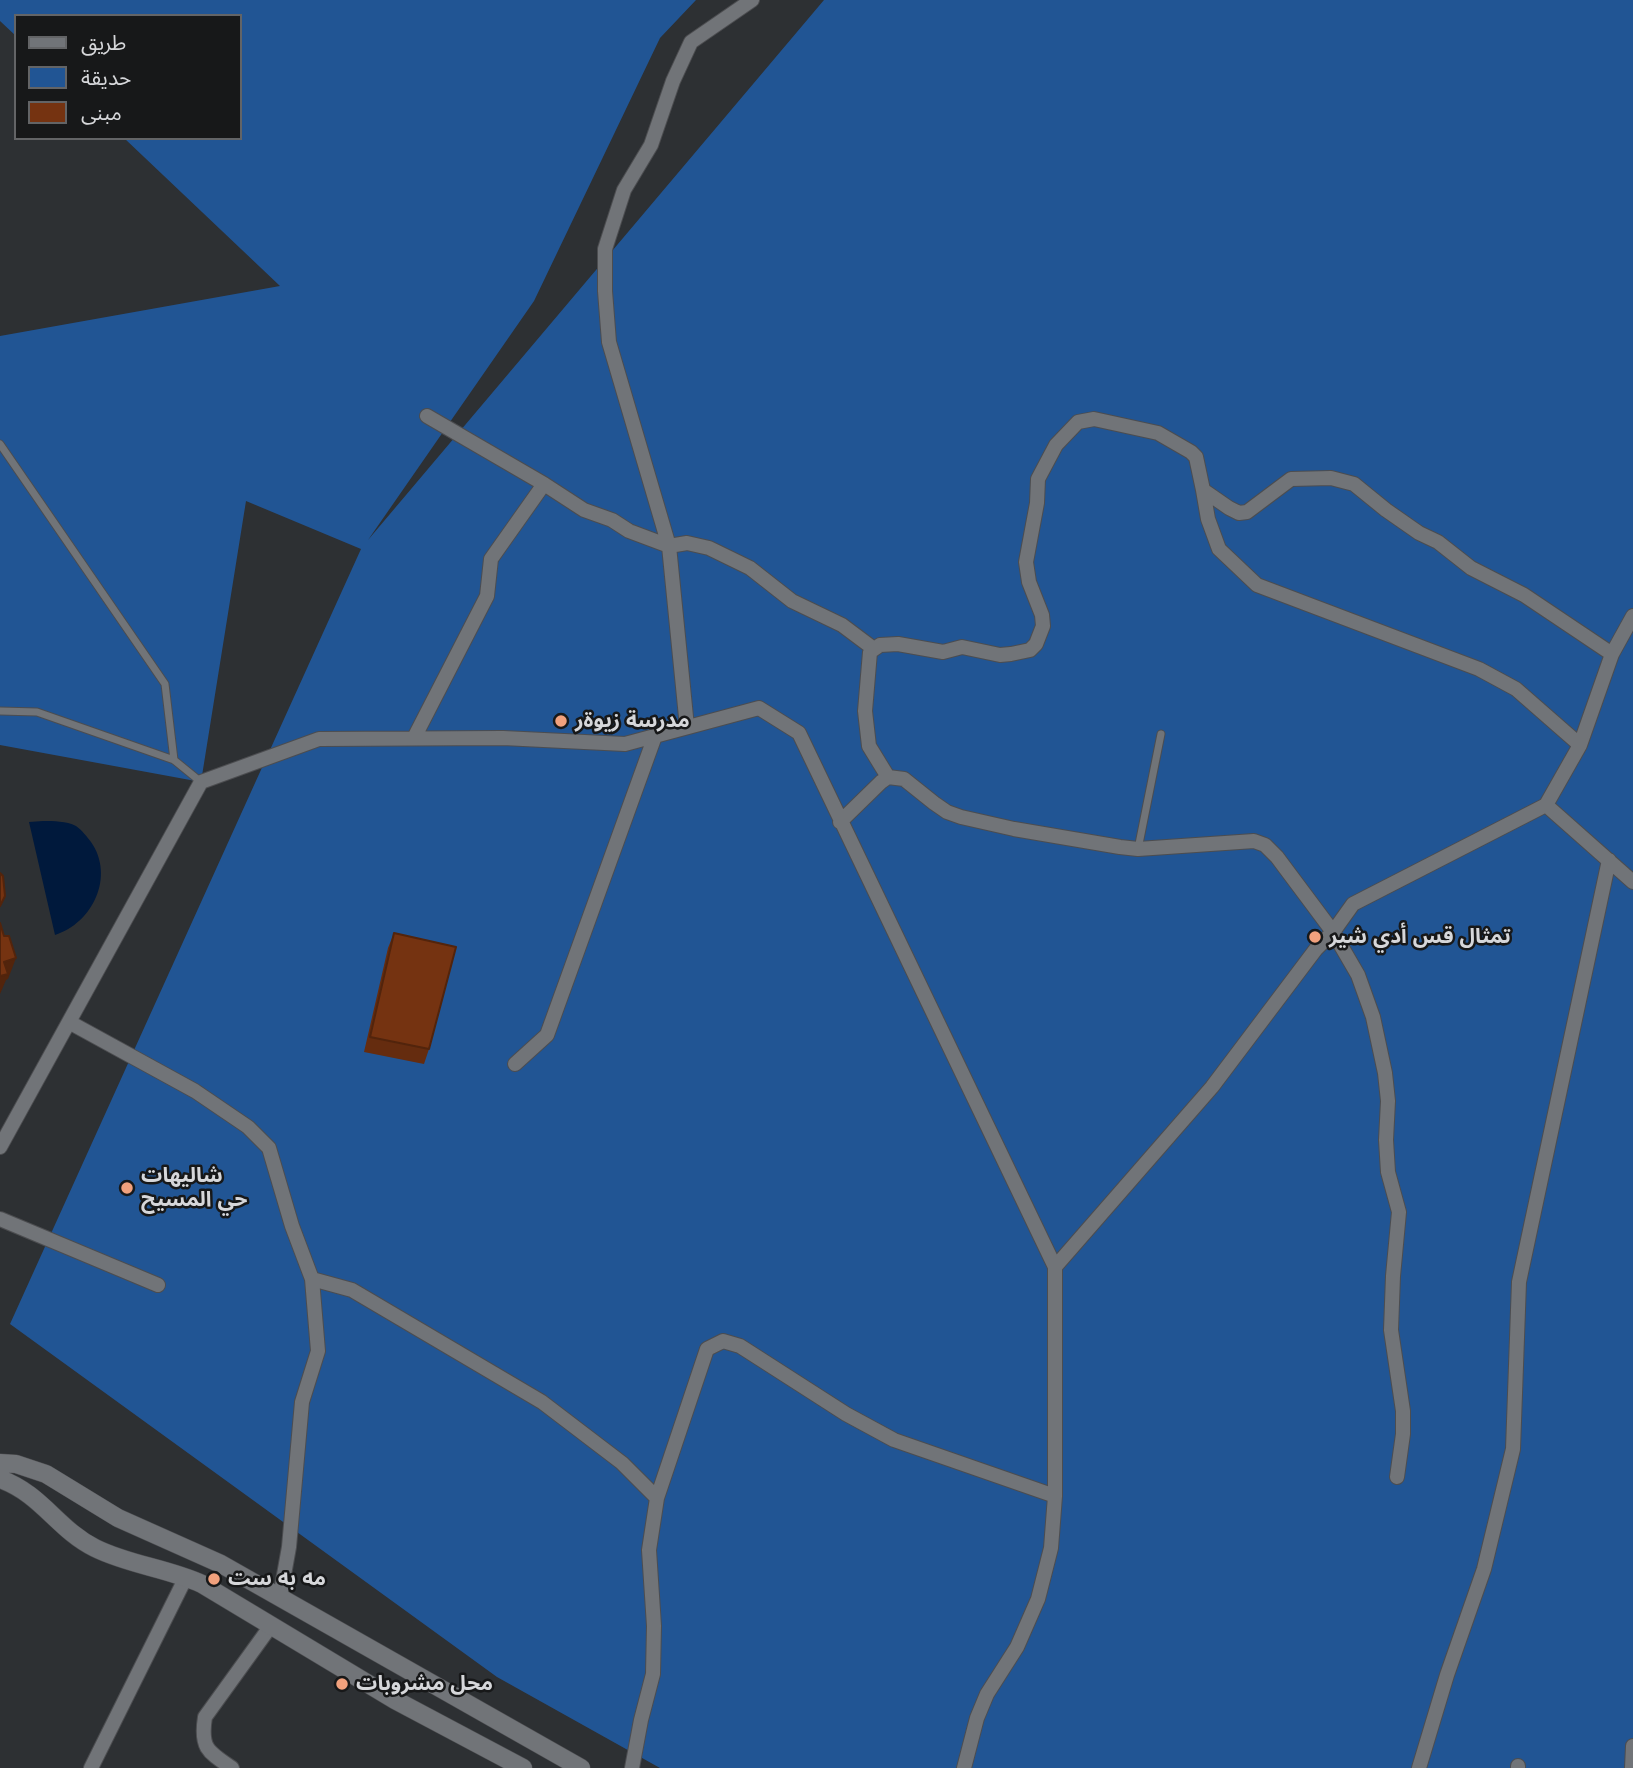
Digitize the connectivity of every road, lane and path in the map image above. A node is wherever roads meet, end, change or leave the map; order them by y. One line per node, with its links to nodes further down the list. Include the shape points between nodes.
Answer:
1 (752, 0): 6 (street, via 691,42 651,145 624,190 606,249 609,342)
2 (427, 416): 4 (street)
3 (0, 444): 16 (lane, via 165,684)
4 (544, 484): 6 (street, via 584,510); 14 (street, via 491,559 487,596)
5 (1203, 490): 8 (street, via 1196,457 1158,433 1100,420 1078,422 1056,445 1038,479 1026,562 1042,615 1036,644 1022,653 1000,655 970,648 943,652 898,643); 9 (street, via 1229,508 1247,513 1291,480 1331,478 1354,484 1471,568 1524,594); 15 (street, via 1219,549 1257,585 1479,669 1517,689)
6 (668, 546): 8 (street, via 687,543 709,548 751,568 792,601 842,625); 11 (street)
7 (1633, 616): 9 (street)
8 (874, 649): 17 (street, via 870,652 865,711 869,746)
9 (1612, 654): 15 (street)
10 (0, 711): 16 (lane, via 37,712)
11 (687, 727): 13 (street); 20 (street, via 759,708 789,726 799,733)
12 (1161, 734): 21 (lane)
13 (655, 736): 14 (street, via 625,744); 26 (street, via 547,1035)
14 (414, 738): 18 (street, via 318,739)
15 (1580, 745): 19 (street)
16 (174, 760): 18 (lane)
17 (888, 777): 20 (street); 21 (street, via 904,779 961,817)
18 (201, 782): 25 (street)
19 (1546, 805): 22 (street); 24 (street, via 1353,904)
20 (840, 822): 29 (street)
21 (1138, 849): 24 (street, via 1240,841 1265,845)
22 (1609, 860): 23 (street); 47 (street, via 1519,1282 1513,1449 1484,1569)
23 (1633, 882)
24 (1333, 932): 29 (street, via 1212,1087); 33 (street, via 1366,993 1385,1073 1388,1172 1399,1212 1391,1330 1403,1411)
25 (69, 1022): 27 (street); 30 (street, via 195,1091 248,1127 269,1149)
26 (515, 1064)
27 (0, 1147)
28 (0, 1219): 31 (street)
29 (1055, 1267): 35 (street)
30 (312, 1279): 36 (street, via 352,1290 542,1402 622,1463); 38 (street, via 318,1351 302,1402)
31 (158, 1285)
32 (0, 1463): 38 (street, via 46,1474 118,1518 201,1554)
33 (1397, 1477)
34 (0, 1479): 37 (street, via 41,1502 93,1547)
35 (1055, 1496): 36 (street, via 894,1440 740,1346 723,1341 707,1349); 46 (street, via 1051,1548 1038,1599 1017,1647 987,1694)
36 (657, 1498): 45 (street, via 649,1550 653,1674)
37 (186, 1577): 39 (street); 41 (street)
38 (280, 1597): 44 (street)
39 (270, 1626): 42 (street, via 205,1717 202,1735 210,1753); 43 (street)
40 (1633, 1746): 48 (street)
41 (91, 1768)
42 (232, 1768)
43 (523, 1768)
44 (581, 1768)
45 (632, 1768)
46 (964, 1768)
47 (1419, 1768)
48 (1632, 1768)

